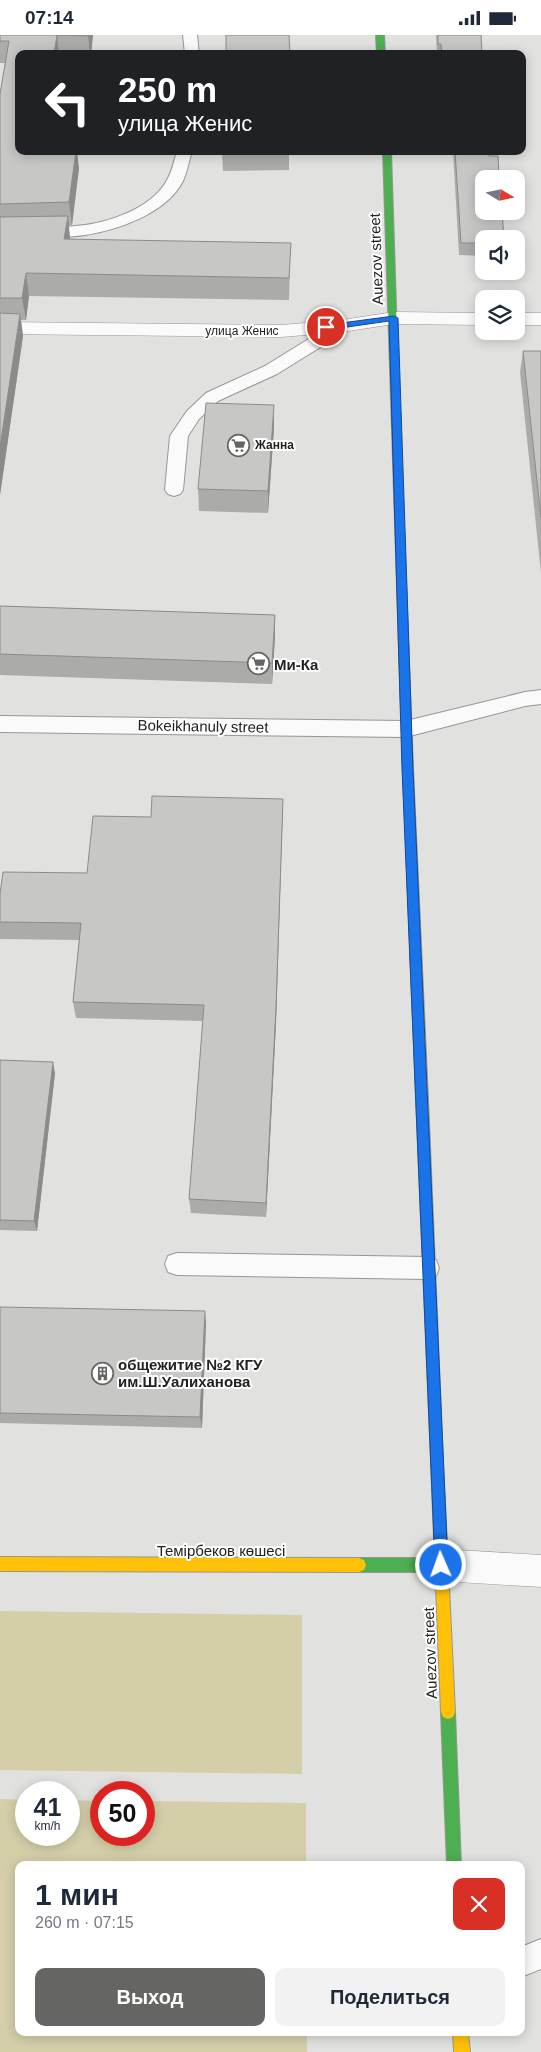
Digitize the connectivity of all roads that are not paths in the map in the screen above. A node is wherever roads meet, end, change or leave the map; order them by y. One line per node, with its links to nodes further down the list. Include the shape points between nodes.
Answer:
1 (190, 35): 3 (lane)
2 (380, 35): 4 (main road)
3 (192, 50)
4 (381, 50)
5 (184, 155): 7 (lane, via 176,181 161,199 145,210 85,230)
6 (387, 155): 8 (main road, Auezov street)
7 (0, 233)
8 (394, 318): 9 (street, улица Женис); 12 (street, улица Женис); 17 (main road, Auezov street)
9 (475, 319)
10 (525, 319): 11 (street)
11 (541, 319)
12 (342, 326): 13 (street, улица Женис, via 281,331); 14 (lane, via 270,371 212,397 180,436)
13 (0, 328)
14 (174, 490)
15 (541, 697): 17 (lane, Bokeikhanuly street)
16 (0, 724): 17 (lane, Bokeikhanuly street)
17 (406, 729): 19 (main road, Auezov street)
18 (177, 1264): 19 (lane)
19 (427, 1268): 21 (main road, Auezov street)
20 (0, 1565): 21 (main road, Темірбеков көшесі)
21 (441, 1565): 22 (street); 23 (main road, Auezov street)
22 (541, 1571)
23 (454, 1861)
24 (541, 1954): 25 (lane)
25 (525, 1960)
26 (461, 2036): 27 (main road)
27 (462, 2052)

